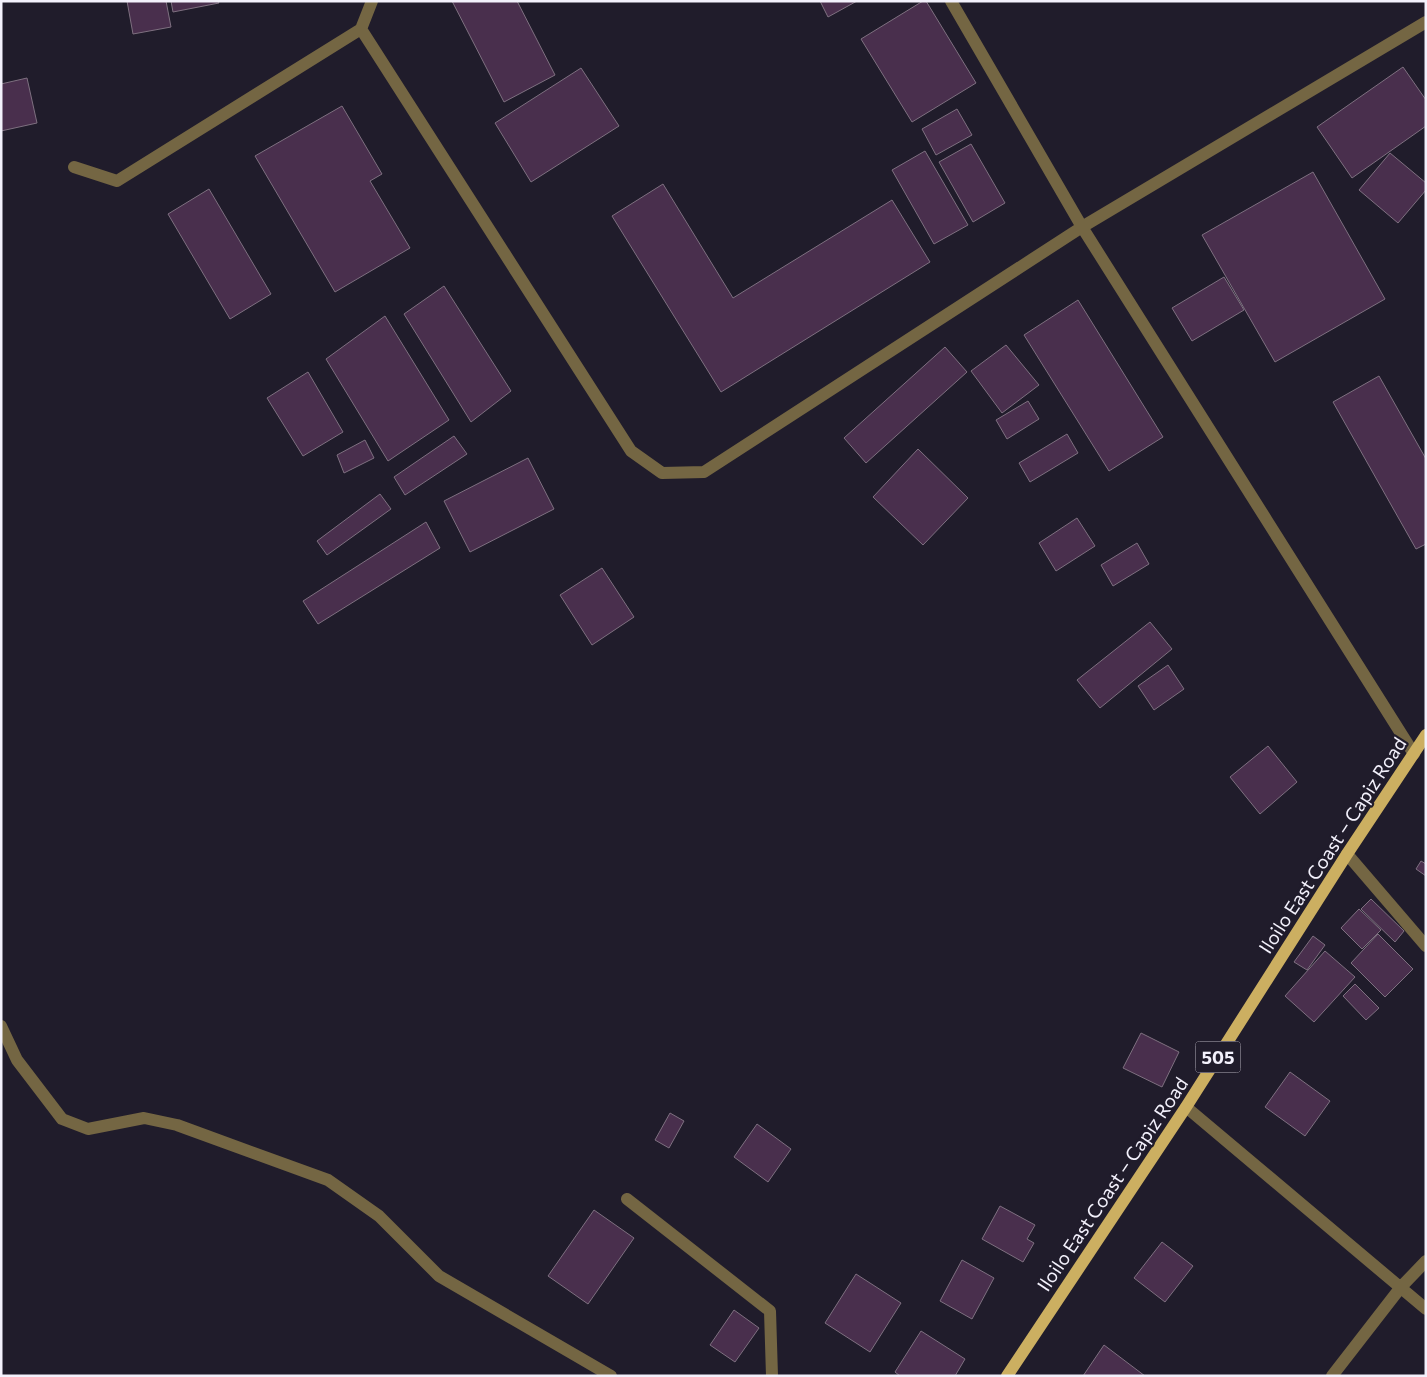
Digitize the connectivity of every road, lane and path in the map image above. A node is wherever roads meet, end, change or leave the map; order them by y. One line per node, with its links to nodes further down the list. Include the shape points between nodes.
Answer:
1 (372, 1): 4 (street)
2 (951, 1): 6 (street)
3 (1426, 22): 6 (street)
4 (361, 29): 5 (street, via 117,181); 6 (street, via 631,450 662,473 704,472)
5 (74, 167)
6 (1082, 227): 8 (street)
7 (1426, 735): 8 (main road, Iloilo East Coast – Capiz Road / 505)
8 (1414, 754): 9 (main road, Iloilo East Coast – Capiz Road / 505)
9 (1347, 854): 10 (street); 12 (main road, Iloilo East Coast – Capiz Road / 505)
10 (1426, 946)
11 (1, 1026): 17 (street, via 16,1060 62,1118 88,1129 144,1118 160,1121 328,1180 378,1216 439,1276)
12 (1186, 1107): 15 (street); 19 (main road, Iloilo East Coast – Capiz Road / 505)
13 (627, 1199): 18 (street, via 770,1312)
14 (1426, 1261): 15 (street)
15 (1401, 1287): 16 (street); 20 (street)
16 (1426, 1309)
17 (611, 1376)
18 (772, 1376)
19 (1007, 1376)
20 (1332, 1376)

